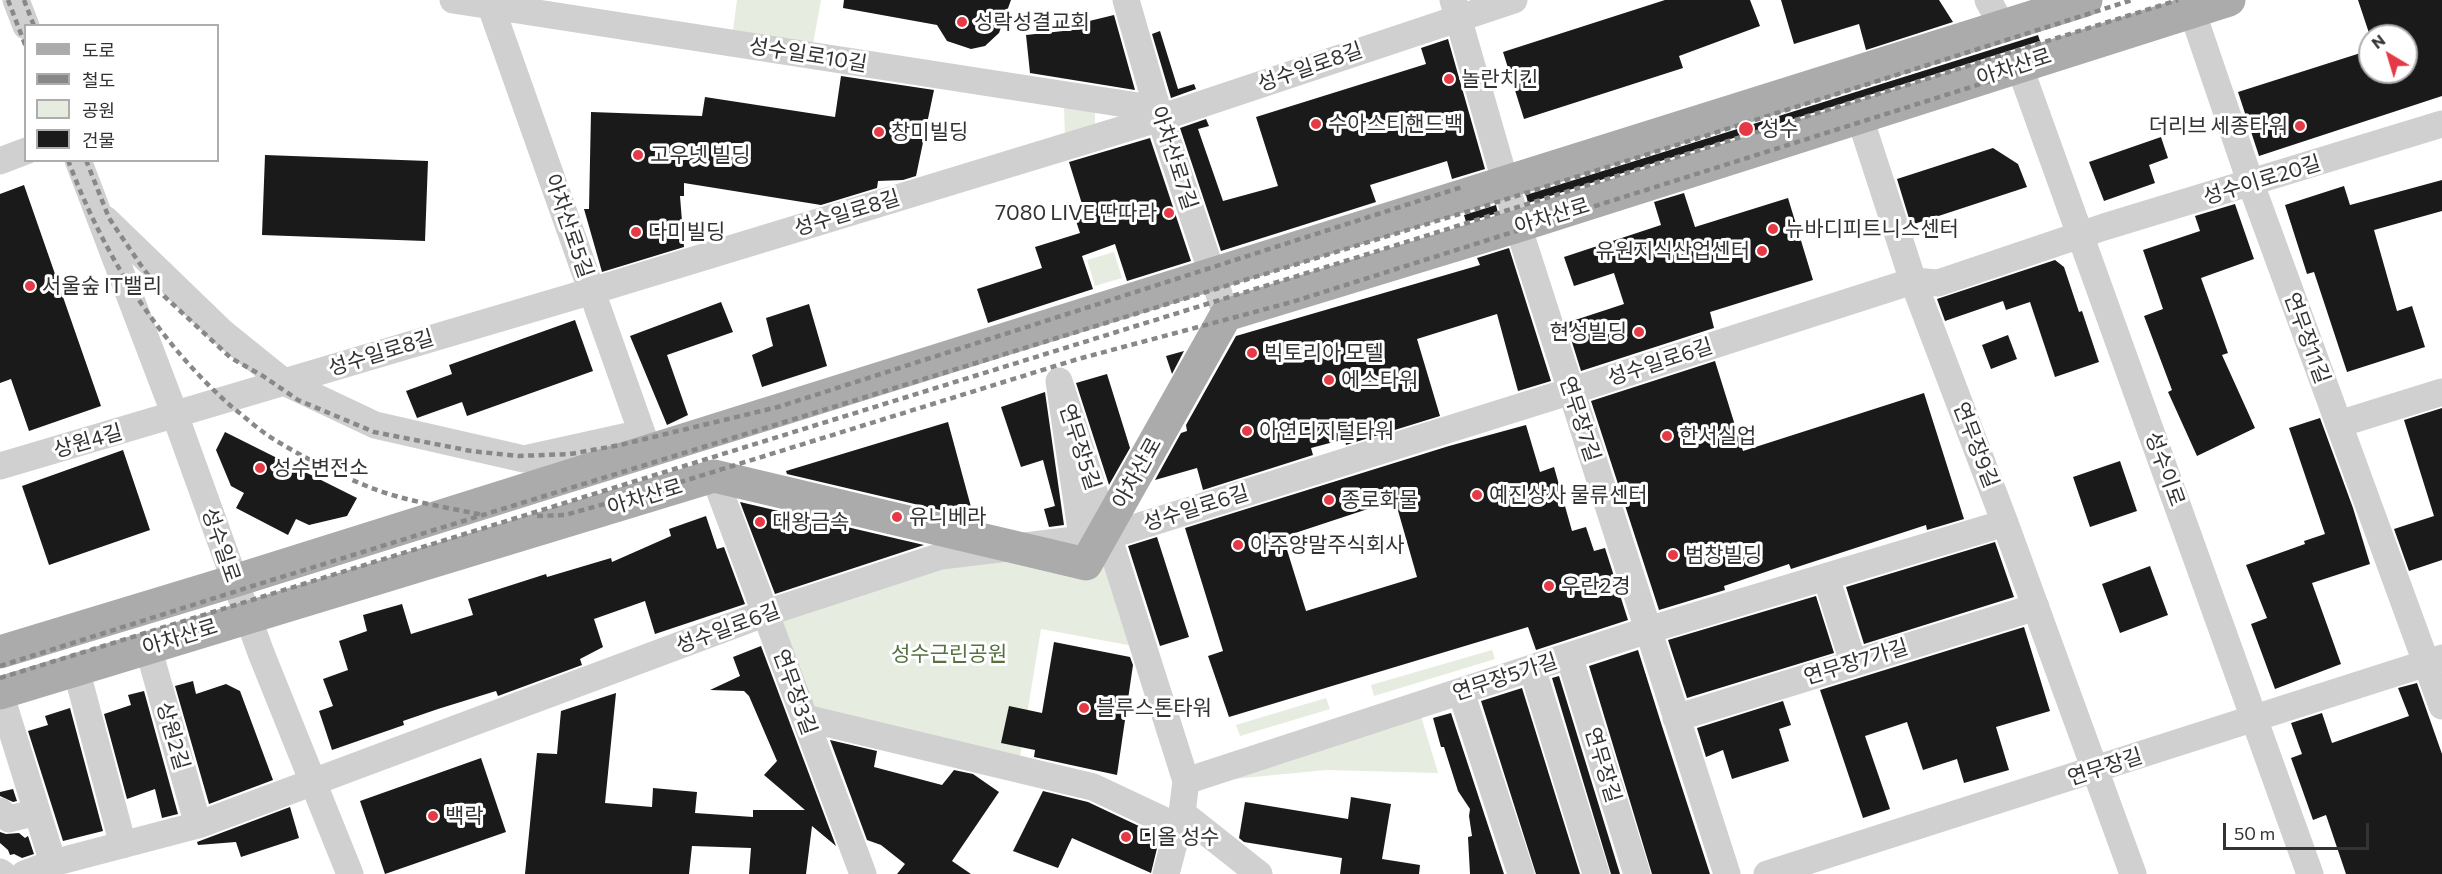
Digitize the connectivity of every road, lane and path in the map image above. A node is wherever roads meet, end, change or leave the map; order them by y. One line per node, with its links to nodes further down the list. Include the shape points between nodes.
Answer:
1 (16, 0): 11 (street)
2 (453, 0): 7 (street, 성수일로10길)
3 (1125, 0): 13 (street, 아차산로7길)
4 (1514, 0): 8 (street, 성수일로8길)
5 (2086, 0): 10 (main road, 아차산로)
6 (2229, 0): 9 (main road, 아차산로)
7 (492, 3): 13 (street, 성수일로10길, via 1138,106); 25 (street, 아차산로5길)
8 (1455, 9): 13 (street, 성수일로8길); 20 (street, 연무장7길)
9 (2192, 11): 12 (main road, 아차산로); 19 (street, 연무장11길)
10 (1995, 13): 20 (main road, 아차산로)
11 (25, 24)
12 (2019, 65): 14 (main road, 아차산로); 22 (street, 성수이로)
13 (1160, 118): 23 (street, 아차산로7길); 25 (street, 성수일로8길)
14 (1860, 118): 20 (main road, 아차산로); 24 (street, 연무장9길)
15 (2442, 124): 19 (street, 성수이로20길)
16 (24, 152): 17 (street)
17 (0, 161)
18 (79, 162): 21 (street, 성수일로)
19 (2251, 184): 22 (street, 성수이로20길); 31 (street, 연무장11길)
20 (1512, 204): 23 (main road, 아차산로); 26 (main road, 아차산로); 28 (street, 연무장7길)
21 (99, 214): 27 (street, 성수일로, via 222,332); 30 (street, 성수일로)
22 (2082, 235): 24 (street, 성수일로6길, via 1938,283); 55 (street, 성수이로)
23 (1212, 274): 26 (street, 아차산로7길); 32 (main road, 아차산로)
24 (1913, 281): 28 (street, 성수일로6길); 35 (street, 연무장9길)
25 (591, 291): 27 (street, 성수일로8길); 32 (street, 아차산로5길)
26 (1226, 315): 37 (main road, 아차산로)
27 (284, 382): 30 (street, 성수일로8길); 32 (street, 아차산로, via 375,425 524,459)
28 (1571, 391): 36 (street, 성수일로6길); 43 (street, 연무장7길)
29 (2442, 392): 31 (street)
30 (175, 415): 33 (street, 상원4길); 39 (street, 성수일로)
31 (2339, 424): 47 (street, 연무장11길)
32 (645, 442): 39 (main road, 아차산로)
33 (0, 466)
34 (714, 476): 37 (main road, 아차산로); 41 (street, 연무장3길); 42 (main road, 아차산로)
35 (2006, 523): 38 (street, 연무장5가길); 40 (street, 연무장9길)
36 (1108, 536): 37 (street, 연무장5길, via 1059,381); 41 (street, 성수일로6길, via 941,556); 58 (street, 연무장5길)
37 (1086, 564)
38 (1826, 577): 43 (street, 연무장5가길); 48 (street)
39 (234, 580): 42 (street, 성수일로); 45 (main road, 아차산로)
40 (2036, 607): 48 (street, 연무장7가길); 57 (street, 연무장9길)
41 (766, 614): 56 (street, 연무장3길); 59 (street, 성수일로6길)
42 (247, 616): 44 (main road, 아차산로); 59 (street, 성수일로)
43 (1648, 630): 46 (street, 연무장5가길); 54 (street, 연무장7길)
44 (148, 647): 50 (main road, 아차산로); 63 (street, 상원2길)
45 (0, 652)
46 (1569, 656): 49 (street, 연무장5가길); 73 (street, 연무장길)
47 (2434, 661): 53 (street, 연무장11길); 55 (street, 연무장길)
48 (1853, 662): 54 (street, 연무장7가길)
49 (1532, 668): 51 (street, 연무장5가길); 72 (street, 연무장길)
50 (76, 669): 52 (main road, 아차산로); 64 (street)
51 (1461, 692): 58 (street, 연무장5가길); 71 (street)
52 (0, 693): 61 (street)
53 (2442, 706)
54 (1677, 717): 74 (street, 연무장7길)
55 (2253, 717): 57 (street, 연무장길); 77 (street, 성수이로)
56 (805, 718): 62 (street, via 1093,787); 68 (street, 연무장3길)
57 (2095, 771): 75 (street, 연무장길); 76 (street, 연무장9길)
58 (1186, 781): 62 (street, 연무장5길)
59 (313, 782): 63 (street); 67 (street, 성수일로)
60 (0, 811): 61 (street, via 9,819)
61 (37, 812): 65 (street)
62 (1180, 820): 69 (street, 연무장5길); 70 (street)
63 (198, 825): 64 (street)
64 (123, 845): 65 (street)
65 (52, 863): 66 (street)
66 (24, 874)
67 (350, 874)
68 (863, 874)
69 (1166, 874)
70 (1259, 874)
71 (1521, 874)
72 (1596, 874)
73 (1637, 874)
74 (1727, 874)
75 (1767, 874)
76 (2133, 874)
77 (2310, 874)

